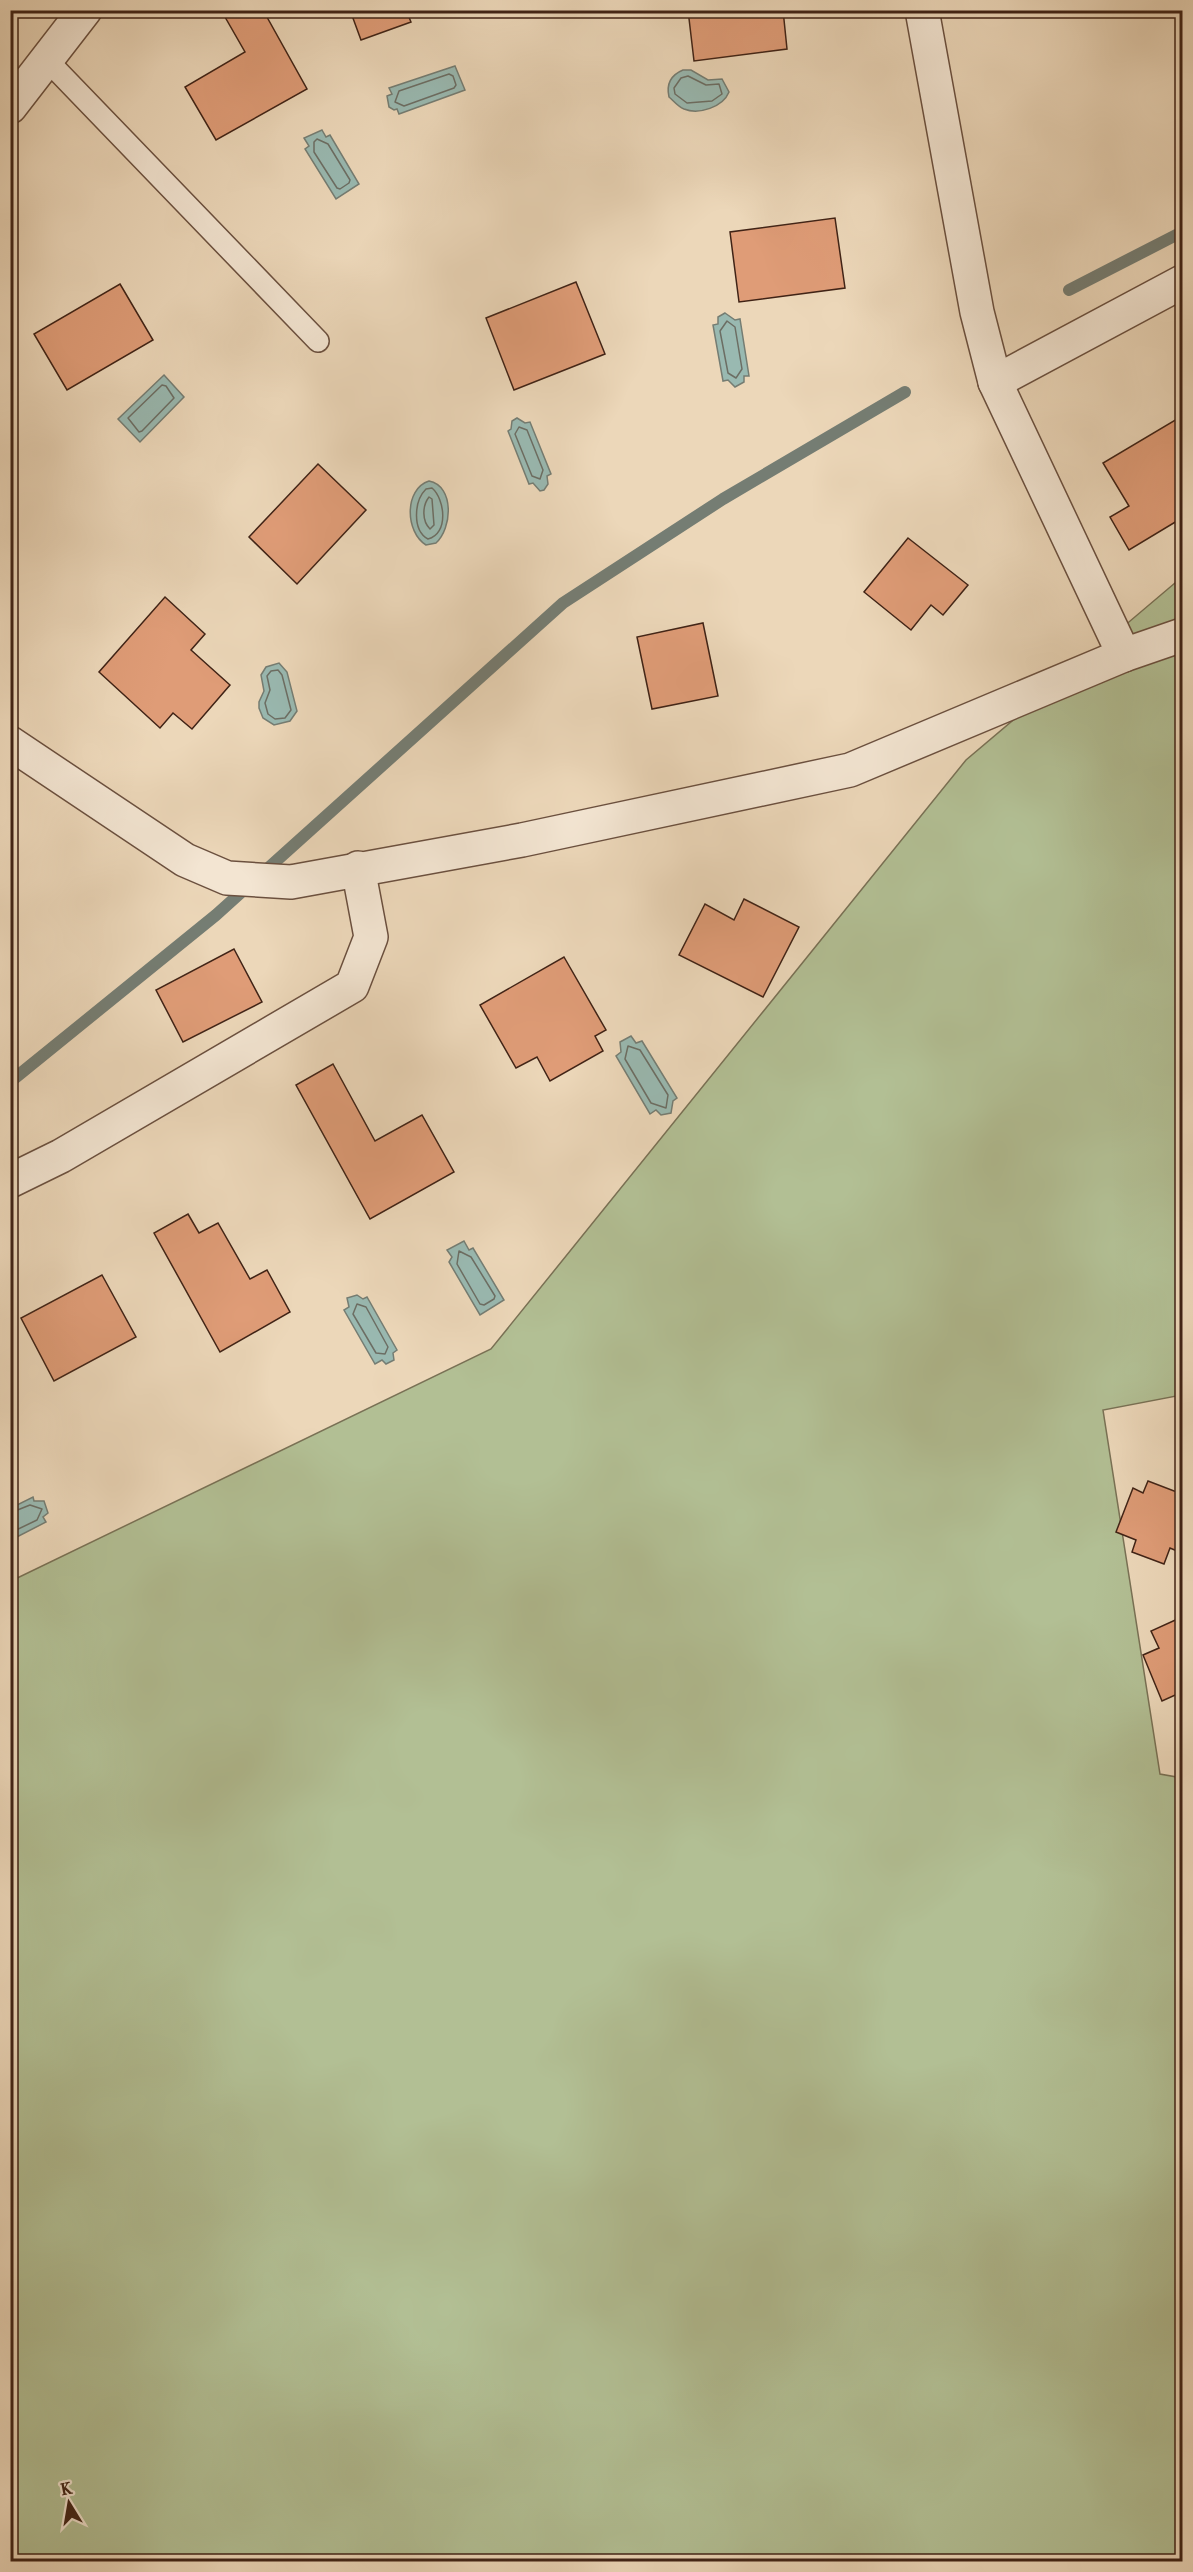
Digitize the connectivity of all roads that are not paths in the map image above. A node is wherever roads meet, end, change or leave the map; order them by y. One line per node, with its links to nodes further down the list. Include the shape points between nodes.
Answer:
1 (85, 10): 3 (street)
2 (922, 10): 7 (street, via 976,312)
3 (47, 60): 4 (street); 6 (lane)
4 (10, 107)
5 (1182, 282): 7 (street)
6 (318, 341)
7 (995, 382): 9 (street)
8 (1182, 635): 9 (street)
9 (1124, 655): 11 (street, via 850,770 522,840)
10 (10, 742): 11 (street, via 185,860 227,878 291,882)
11 (358, 868): 12 (street, via 371,937 352,986 61,1156)
12 (10, 1181)

